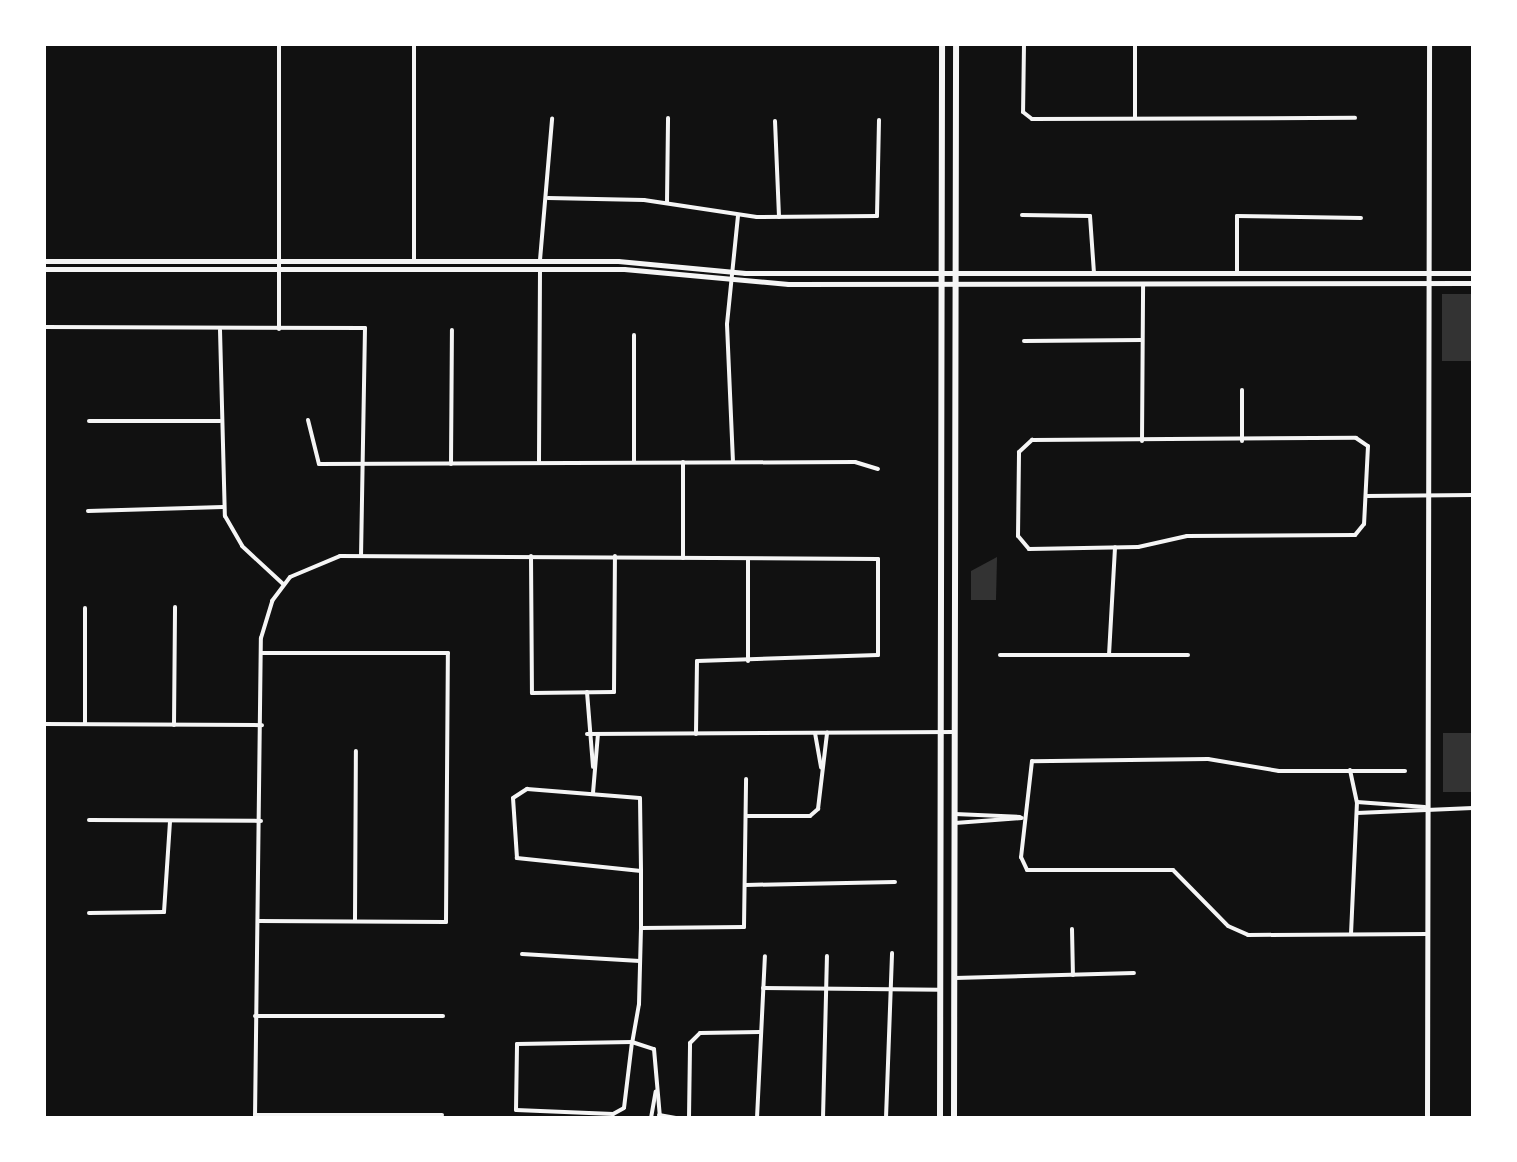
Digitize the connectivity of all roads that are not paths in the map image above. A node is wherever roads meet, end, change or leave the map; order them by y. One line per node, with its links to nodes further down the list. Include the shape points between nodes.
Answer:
1 (279, 44): 20 (street)
2 (414, 44): 21 (street)
3 (942, 44): 33 (main road)
4 (956, 44): 28 (main road)
5 (1024, 44): 9 (street, via 1025,116)
6 (1135, 44): 9 (street)
7 (1429, 44): 31 (street)
8 (668, 118): 15 (street)
9 (1135, 118): 10 (street)
10 (1355, 118)
11 (552, 119): 14 (street)
12 (879, 120): 18 (street, via 877,216)
13 (775, 121): 18 (street)
14 (548, 198): 15 (street); 22 (street)
15 (667, 204): 17 (street)
16 (1022, 215): 29 (street, via 1090,216)
17 (738, 216): 18 (street); 27 (street)
18 (779, 217)
19 (1361, 218): 30 (street, via 1237,216)
20 (279, 260): 21 (street); 23 (street); 25 (street)
21 (414, 260): 22 (street)
22 (540, 260): 27 (street, via 650,261)
23 (44, 261)
24 (44, 269): 25 (street)
25 (279, 269): 26 (street); 42 (street)
26 (540, 269): 34 (street, via 648,269); 53 (street)
27 (731, 272): 33 (street); 34 (street)
28 (956, 273): 29 (street); 33 (street); 36 (main road)
29 (1094, 273): 30 (street)
30 (1237, 273): 31 (street)
31 (1428, 273): 32 (street); 37 (street)
32 (1473, 273)
33 (940, 274): 35 (main road)
34 (730, 281): 35 (street); 56 (street)
35 (941, 283): 36 (street); 87 (main road)
36 (956, 283): 39 (street); 84 (main road)
37 (1428, 283): 38 (street); 39 (street); 62 (street)
38 (1473, 283)
39 (1143, 284): 45 (street)
40 (44, 327): 41 (street)
41 (220, 329): 42 (street); 50 (street)
42 (279, 329): 57 (street, via 365,328)
43 (452, 330): 58 (street)
44 (634, 335): 54 (street)
45 (1142, 340): 46 (street); 51 (street)
46 (1024, 341)
47 (1242, 390): 52 (street)
48 (308, 420): 57 (street, via 319,464)
49 (89, 421): 50 (street)
50 (220, 421): 63 (street)
51 (1142, 441): 52 (street); 65 (street, via 1023,443 1022,543)
52 (1242, 441): 61 (street, via 1363,440)
53 (539, 461): 54 (street); 58 (street)
54 (634, 461): 55 (street)
55 (683, 462): 56 (street); 69 (street)
56 (733, 462): 59 (street)
57 (366, 464): 58 (street); 66 (street)
58 (451, 464)
59 (878, 469)
60 (1473, 495): 62 (street)
61 (1366, 496): 62 (street); 65 (street, via 1361,532 1187,536)
62 (1428, 496): 100 (street)
63 (223, 507): 64 (street); 71 (street, via 242,546)
64 (88, 511)
65 (1115, 547): 76 (street)
66 (361, 556): 67 (street); 71 (street, via 320,560)
67 (531, 556): 68 (street); 79 (street, via 532,693)
68 (615, 556): 69 (street); 79 (street, via 614,692)
69 (683, 558): 70 (street)
70 (748, 558): 78 (street); 78 (street, via 878,559 878,655)
71 (283, 584): 74 (street, via 264,620)
72 (175, 607): 82 (street)
73 (85, 608): 81 (street)
74 (261, 653): 83 (street); 116 (street, via 448,653 446,922)
75 (1000, 655): 76 (street)
76 (1109, 655): 77 (street)
77 (1188, 655)
78 (748, 661): 90 (street, via 697,661)
79 (587, 692): 88 (street)
80 (44, 724): 81 (street)
81 (85, 724): 82 (street)
82 (174, 725): 83 (street)
83 (262, 725): 109 (street)
84 (955, 732): 87 (street); 104 (main road)
85 (815, 733): 86 (street); 90 (street); 93 (street)
86 (827, 733): 87 (street); 93 (street)
87 (940, 733): 132 (main road)
88 (587, 734): 89 (street); 92 (street)
89 (598, 734): 90 (street); 92 (street)
90 (696, 734)
91 (356, 751): 116 (street)
92 (593, 767): 97 (street)
93 (821, 769): 105 (street, via 820,800 810,816)
94 (1350, 770): 95 (street); 98 (street); 106 (street, via 1263,769 1208,759 1032,761 1031,803)
95 (1405, 771)
96 (746, 779): 105 (street)
97 (593, 793): 111 (street, via 640,798); 111 (street, via 517,791 517,858)
98 (1357, 802): 99 (street); 102 (street)
99 (1391, 802): 100 (street); 103 (street)
100 (1428, 808): 101 (street); 103 (street); 119 (street)
101 (1473, 808)
102 (1357, 813): 103 (street); 120 (street)
103 (1391, 813)
104 (955, 814): 106 (street); 110 (main road)
105 (746, 816): 113 (street)
106 (1022, 818): 110 (street); 120 (street, via 1027,870 1173,870 1237,932)
107 (89, 820): 108 (street)
108 (170, 821): 109 (street); 114 (street, via 164,912)
109 (261, 821): 115 (street)
110 (955, 823): 128 (main road)
111 (641, 871): 117 (street)
112 (895, 882): 113 (street)
113 (746, 885): 117 (street, via 744,927)
114 (89, 913)
115 (258, 921): 116 (street); 133 (street)
116 (355, 921)
117 (641, 928): 125 (street)
118 (1072, 929): 127 (street)
119 (1428, 934): 120 (street); 149 (street)
120 (1351, 935)
121 (892, 953): 131 (street)
122 (522, 954): 125 (street)
123 (765, 956): 129 (street)
124 (827, 956): 130 (street)
125 (640, 961): 136 (street)
126 (1134, 973): 127 (street)
127 (1073, 975): 128 (street)
128 (955, 978): 148 (main road)
129 (763, 988): 130 (street); 135 (street)
130 (826, 988): 131 (street); 145 (street)
131 (891, 989): 132 (street); 146 (street)
132 (940, 990): 147 (main road)
133 (255, 1016): 134 (street); 139 (street)
134 (443, 1016)
135 (761, 1032): 143 (street, via 700,1033 690,1043); 144 (street)
136 (632, 1042): 136 (street, via 624,1108 613,1114 522,1114 514,1104 517,1044); 137 (street, via 654,1049)
137 (657, 1089): 140 (street); 141 (street)
138 (442, 1115): 139 (street)
139 (255, 1116)
140 (660, 1116): 141 (street); 142 (street)
141 (652, 1118)
142 (677, 1118): 143 (street)
143 (689, 1118): 144 (street)
144 (759, 1118)
145 (823, 1118)
146 (886, 1118)
147 (940, 1118)
148 (954, 1118)
149 (1427, 1118)

